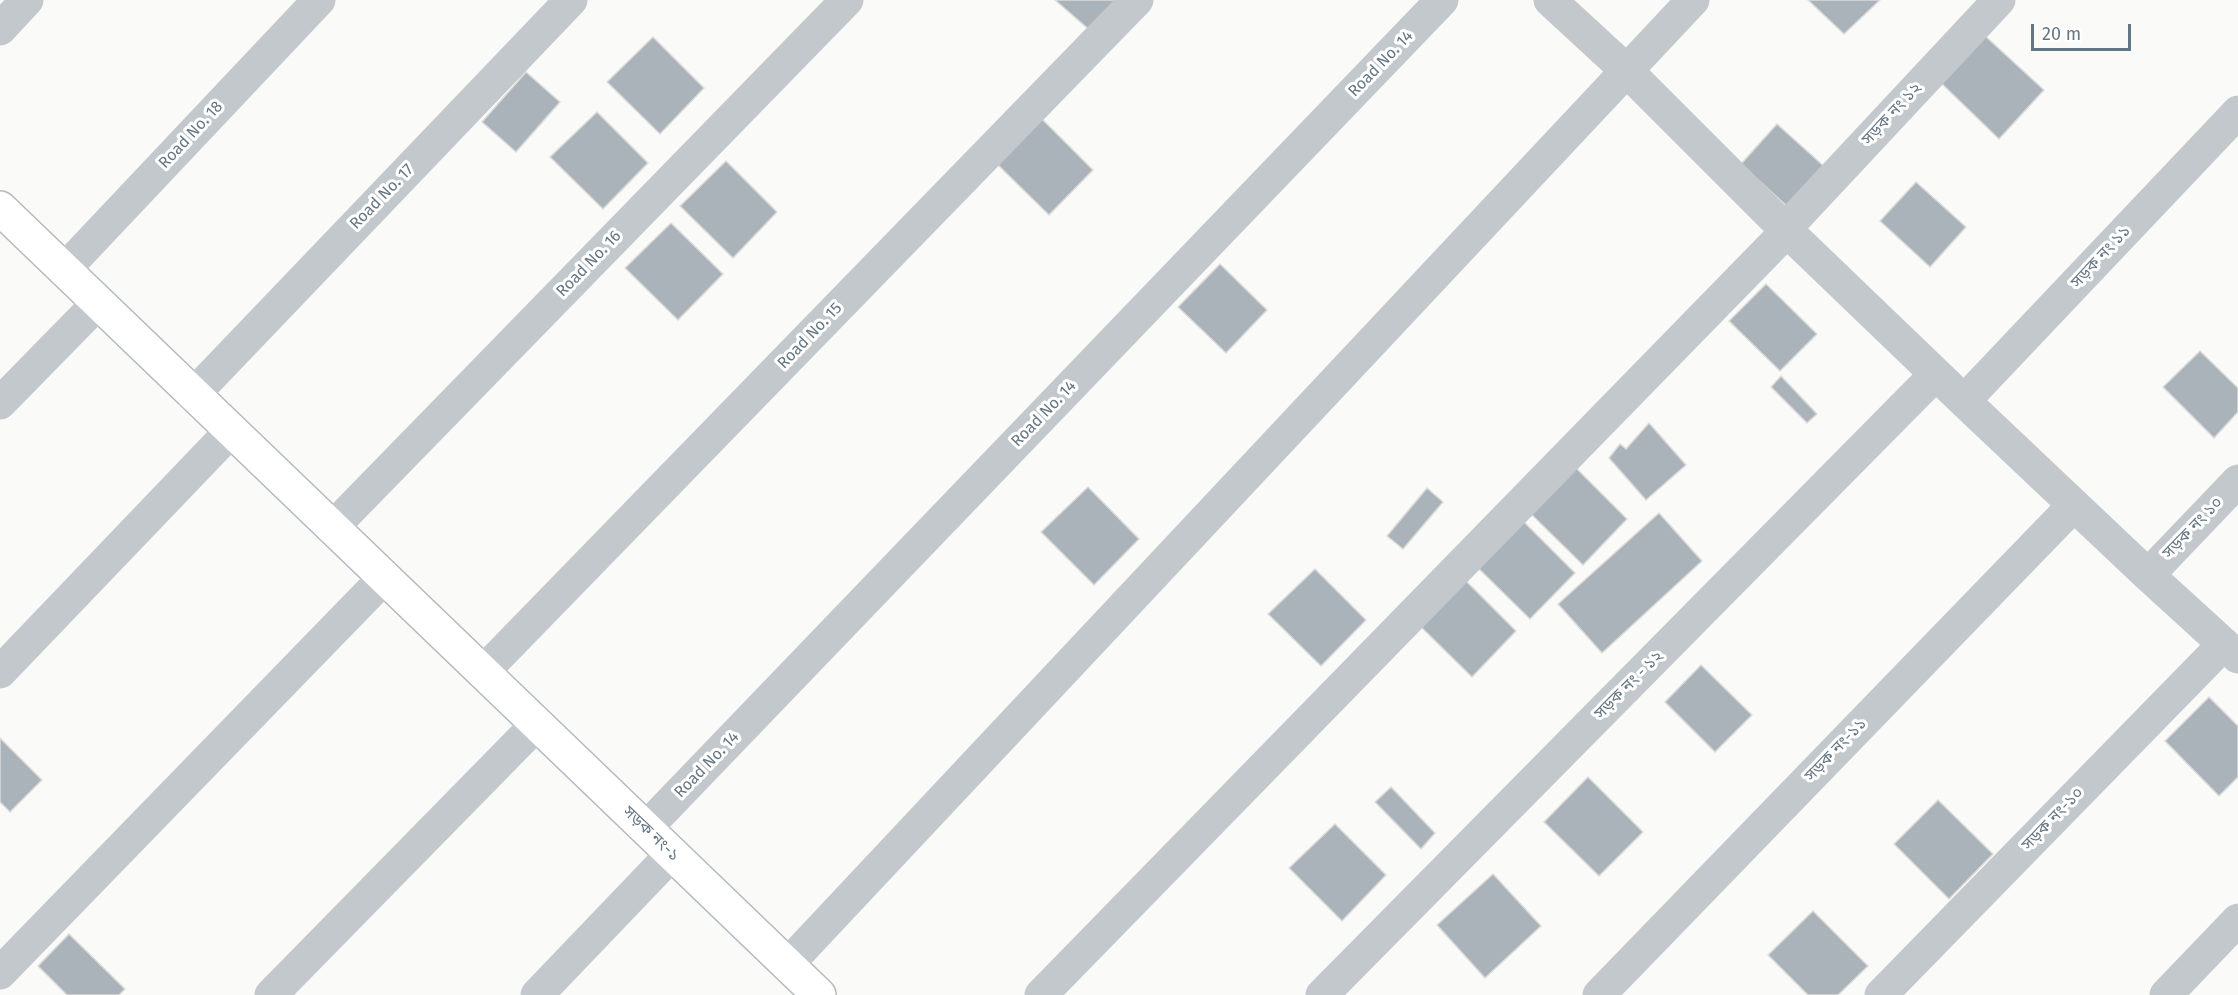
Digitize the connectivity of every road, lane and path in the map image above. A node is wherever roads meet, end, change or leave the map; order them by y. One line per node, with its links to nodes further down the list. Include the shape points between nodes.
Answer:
1 (27, 0): 10 (street)
2 (318, 0): 15 (street, Road No. 18)
3 (571, 0): 18 (street, Road No. 17)
4 (847, 0): 24 (street, Road No. 16)
5 (1137, 0): 29 (street, Road No. 15)
6 (1442, 0): 31 (street, Road No. 14)
7 (1550, 0): 11 (street)
8 (1694, 0): 11 (street)
9 (2000, 0): 14 (street, সড়ক নং ১২)
10 (0, 29)
11 (1627, 71): 14 (street); 34 (street)
12 (2238, 112): 19 (street, সড়ক নং ১১)
13 (0, 208): 15 (street, সড়ক নং-১)
14 (1786, 230): 17 (street); 39 (street, সড়ক নং ১২)
15 (64, 270): 16 (street, সড়ক নং-১)
16 (98, 303): 18 (street, সড়ক নং-১); 20 (street)
17 (1936, 374): 19 (street); 40 (street, সড়ক নং - ১২)
18 (193, 395): 21 (street, সড়ক নং-১)
19 (1964, 401): 23 (street)
20 (0, 402)
21 (231, 431): 24 (street, সড়ক নং-১); 28 (street)
22 (2238, 481): 25 (street, সড়ক নং ১০)
23 (2074, 505): 25 (street); 41 (street, সড়ক নং-১১)
24 (332, 528): 26 (street, সড়ক নং-১)
25 (2148, 575): 27 (street)
26 (384, 578): 29 (street, সড়ক নং-১); 35 (street)
27 (2231, 651): 42 (street, সড়ক নং-১০)
28 (0, 672)
29 (483, 672): 30 (street, সড়ক নং-১)
30 (537, 724): 31 (street, সড়ক নং-১); 36 (street)
31 (646, 828): 32 (street, সড়ক নং-১)
32 (672, 855): 34 (street, সড়ক নং-১); 37 (street)
33 (2238, 920): 43 (street)
34 (787, 965): 38 (street, সড়ক নং-১)
35 (0, 973)
36 (271, 995)
37 (537, 995)
38 (819, 995)
39 (1041, 995)
40 (1322, 995)
41 (1599, 995)
42 (1881, 995)
43 (2166, 995)

